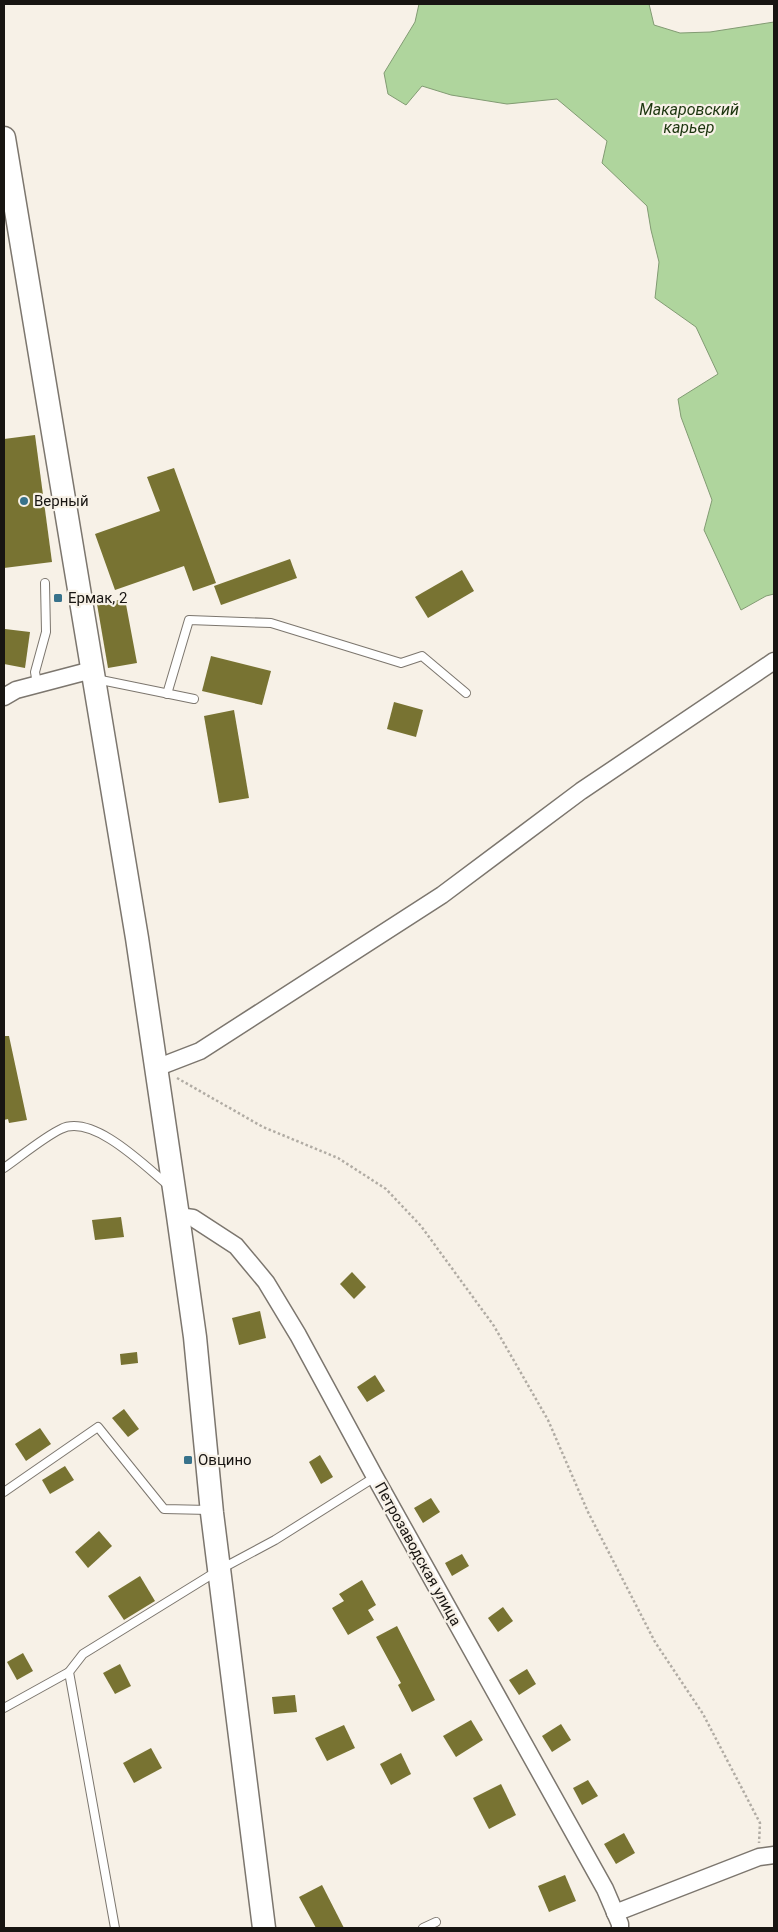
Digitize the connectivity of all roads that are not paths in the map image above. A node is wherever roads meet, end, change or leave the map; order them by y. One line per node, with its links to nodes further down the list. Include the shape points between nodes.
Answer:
1 (4, 138): 4 (main road)
2 (46, 582): 5 (lane, via 46,632 34,672)
3 (774, 661): 10 (street, via 581,791 442,895 200,1051)
4 (93, 674): 5 (street); 7 (lane); 10 (main road)
5 (37, 684): 6 (street)
6 (8, 690)
7 (167, 694): 8 (lane, via 189,620 271,623 401,663 422,656); 9 (lane)
8 (466, 694)
9 (194, 699)
10 (156, 1068): 12 (main road)
11 (4, 1168): 12 (lane, via 62,1128 74,1125 92,1130 120,1145)
12 (174, 1190): 13 (main road)
13 (178, 1216): 14 (street, Петрозаводская улица, via 193,1218 236,1246 266,1282); 16 (main road, via 195,1337)
14 (375, 1477): 17 (lane, via 275,1540); 21 (street, Петрозаводская улица, via 605,1889)
15 (4, 1492): 16 (lane, via 98,1427 164,1509)
16 (211, 1510): 17 (main road)
17 (219, 1570): 18 (lane, via 83,1654); 24 (main road)
18 (69, 1672): 19 (lane); 23 (lane)
19 (4, 1708)
20 (767, 1856): 21 (street)
21 (618, 1920)
22 (436, 1922): 25 (lane)
23 (116, 1928)
24 (264, 1928)
25 (423, 1928)

